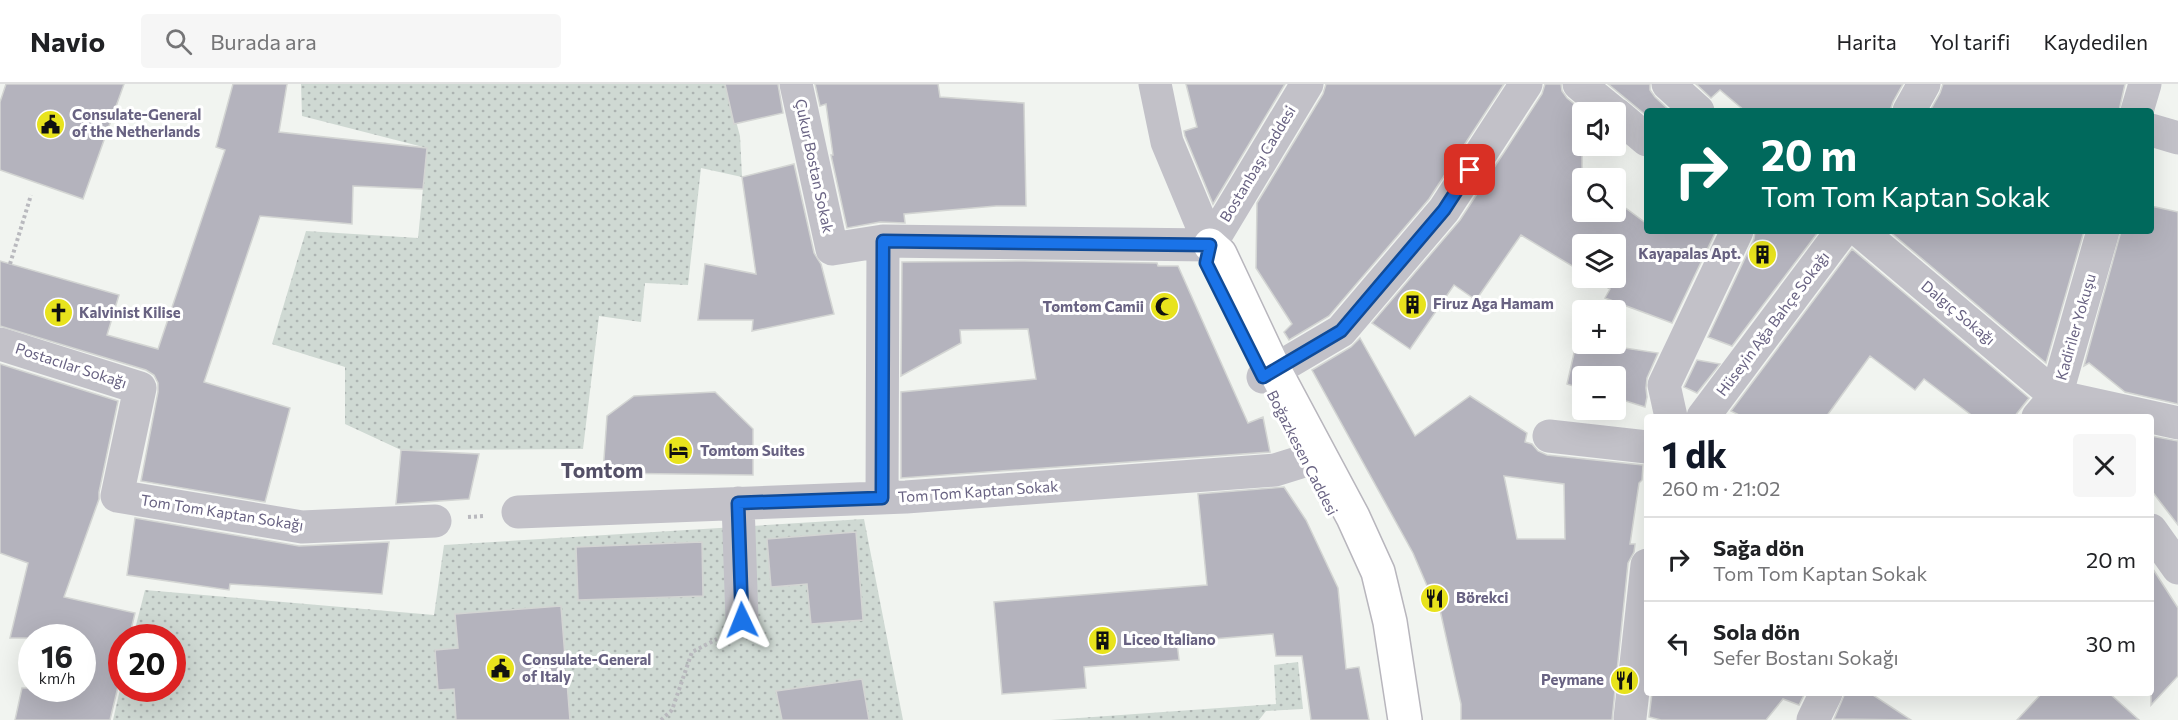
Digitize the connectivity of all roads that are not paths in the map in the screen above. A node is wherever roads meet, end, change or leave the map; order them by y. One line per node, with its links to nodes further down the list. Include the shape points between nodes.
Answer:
1 (796, 84): 21 (street, Çukur Bostan Sokak, via 832,249)
2 (1155, 84): 22 (street, via 1167,142)
3 (1307, 84): 22 (street, Bostanbaşı Caddesi)
4 (1526, 84): 24 (street, via 1444,210 1341,331)
5 (1579, 84): 9 (street)
6 (1668, 84): 10 (street)
7 (1924, 84): 11 (street)
8 (2145, 84): 12 (street)
9 (1601, 102)
10 (1695, 108)
11 (1911, 108)
12 (2138, 108)
13 (1626, 123): 15 (street)
14 (2154, 131): 16 (street)
15 (1644, 138)
16 (2178, 138)
17 (1736, 234): 26 (street, via 1664,385)
18 (1840, 234): 27 (street, Hüseyin Ağa Bahçe Sokağı)
19 (1863, 234): 25 (street, Dalgıç Sokağı)
20 (2102, 234): 25 (street, Kadiriler Yokuşu)
21 (883, 241): 22 (street); 35 (street)
22 (1210, 245): 24 (main road, Boğazkesen Caddesi, via 1220,254)
23 (0, 344): 34 (street, Postacılar Sokağı, via 140,388)
24 (1269, 374): 33 (main road, Boğazkesen Caddesi); 46 (main road, Boğazkesen Caddesi, via 1353,517 1378,572)
25 (2055, 410): 28 (street)
26 (1670, 414)
27 (1705, 414)
28 (2093, 414)
29 (2154, 420): 30 (street)
30 (2178, 423)
31 (1549, 436): 32 (street)
32 (1644, 447)
33 (1304, 461): 35 (street, Tom Tom Kaptan Sokak, via 1275,470); 45 (main road, Boğazkesen Caddesi, via 1351,549 1365,588)
34 (117, 496): 38 (street, Tom Tom Kaptan Sokağı, via 302,527)
35 (882, 498): 36 (street, Tom Tom Kaptan Sokak)
36 (738, 503): 37 (street, Tom Tom Kaptan Sokak); 42 (street)
37 (518, 512)
38 (435, 521)
39 (2154, 534): 40 (street)
40 (2178, 568)
41 (1644, 592): 44 (street)
42 (742, 620)
43 (1825, 696): 47 (street)
44 (1630, 718)
45 (1390, 720)
46 (1405, 720)
47 (1813, 720)

